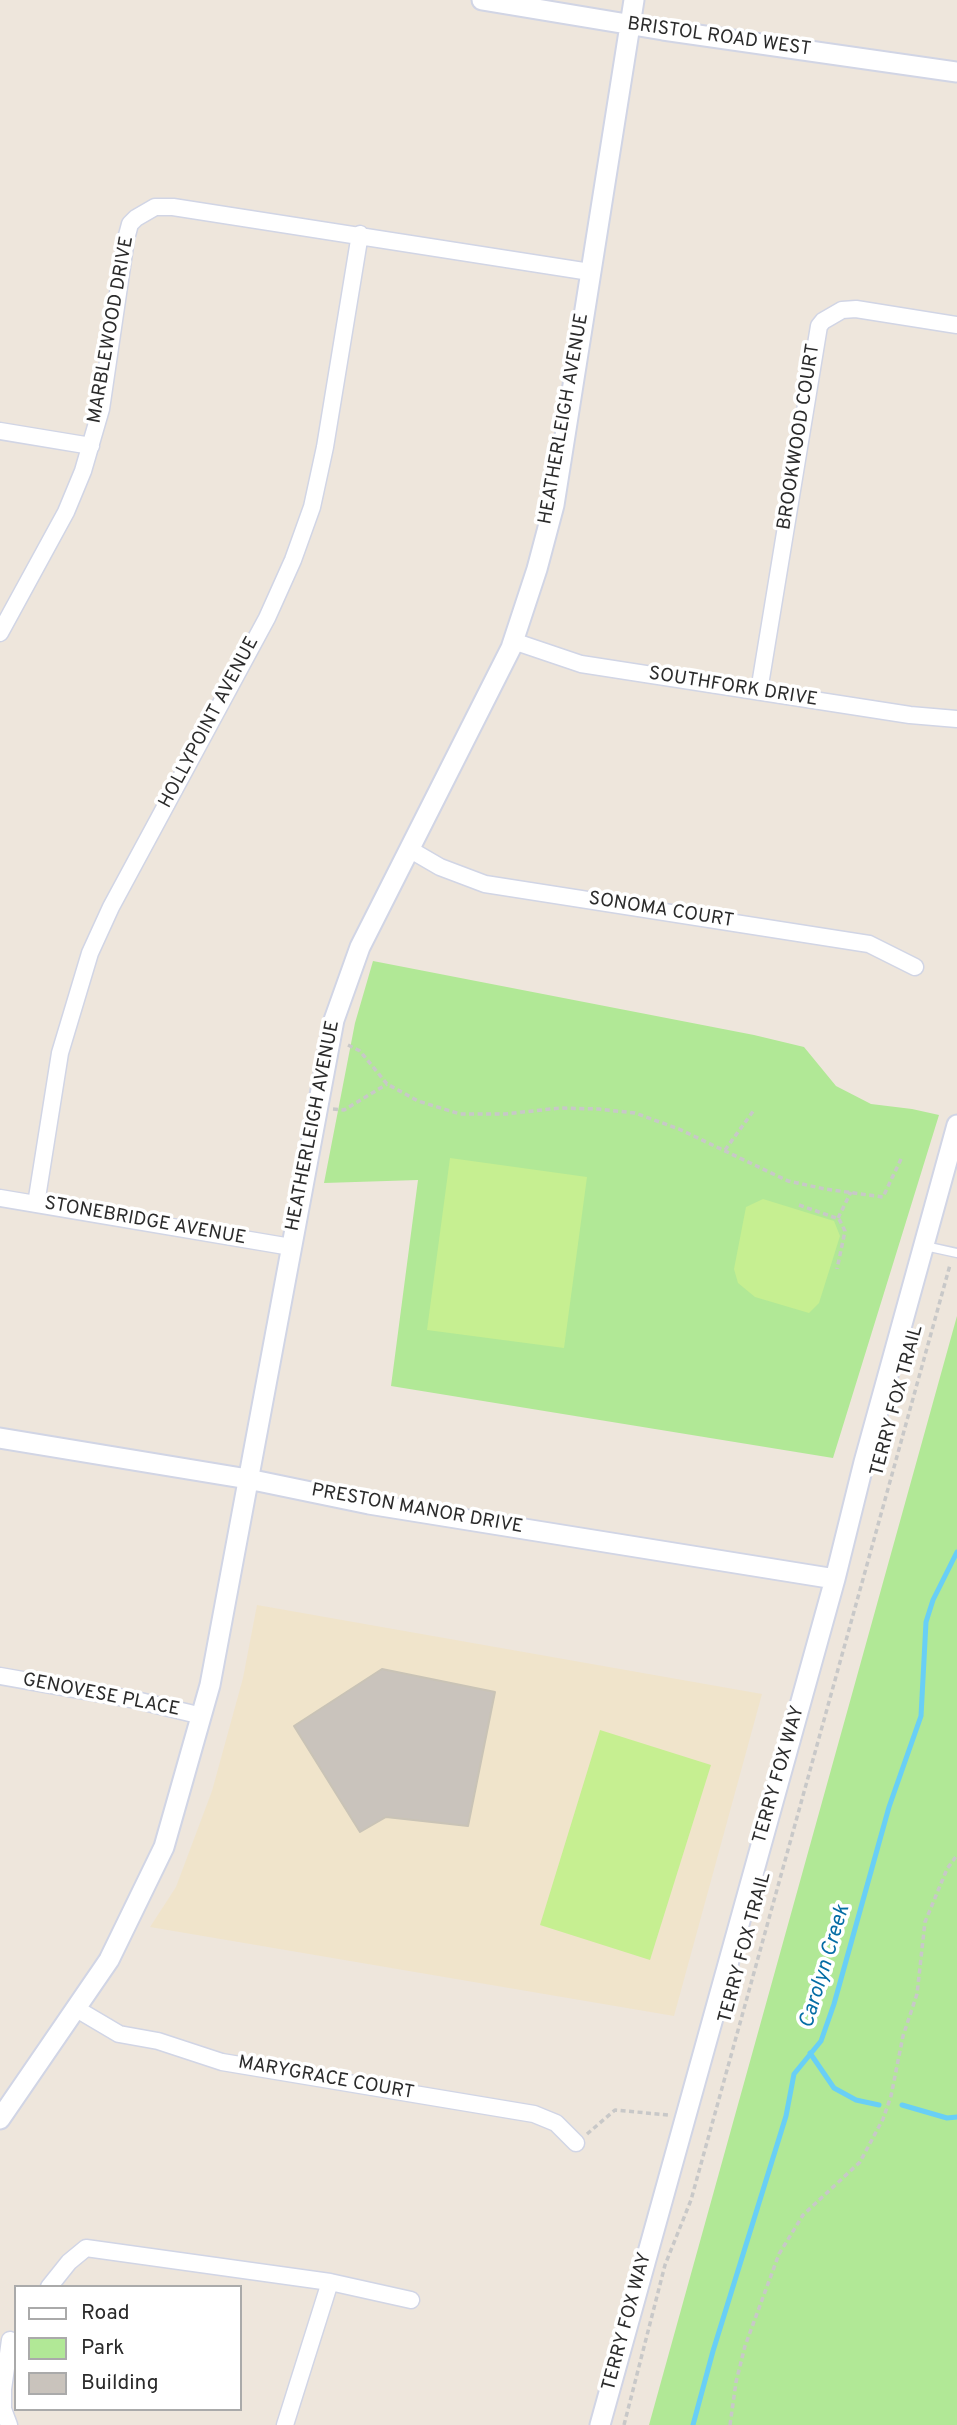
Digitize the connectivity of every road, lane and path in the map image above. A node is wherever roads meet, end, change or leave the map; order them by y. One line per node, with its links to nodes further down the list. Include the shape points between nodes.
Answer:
1 (482, 0): 3 (street, BRISTOL ROAD WEST)
2 (634, 0): 3 (street, HEATHERLEIGH AVENUE)
3 (630, 25): 4 (street, BRISTOL ROAD WEST); 6 (street, HEATHERLEIGH AVENUE)
4 (957, 72)
5 (360, 234): 6 (street, MARBLEWOOD DRIVE); 9 (street, MARBLEWOOD DRIVE, via 173,206 155,207 136,218 126,239 101,409); 25 (street, HOLLYPOINT AVENUE, via 312,507 267,618 90,953 60,1053)
6 (590, 272): 11 (street, HEATHERLEIGH AVENUE, via 554,505)
7 (957, 324): 12 (street, BROOKWOOD COURT, via 856,309 842,310 820,326)
8 (0, 432): 9 (street)
9 (91, 446): 10 (street, MARBLEWOOD DRIVE, via 66,512)
10 (0, 633)
11 (513, 641): 12 (street, SOUTHFORK DRIVE, via 581,664); 14 (street, HEATHERLEIGH AVENUE)
12 (759, 691): 13 (street, SOUTHFORK DRIVE)
13 (957, 719)
14 (409, 849): 15 (street, SONOMA COURT, via 485,884 869,944); 16 (street, HEATHERLEIGH AVENUE, via 360,947)
15 (915, 967)
16 (329, 1035): 17 (path, via 359,1051); 18 (street, HEATHERLEIGH AVENUE)
17 (387, 1084): 18 (path, via 344,1110); 21 (path, via 418,1101 460,1114 560,1108 635,1113)
18 (316, 1107): 29 (street, HEATHERLEIGH AVENUE)
19 (754, 1110): 21 (path)
20 (957, 1125): 28 (street, TERRY FOX WAY)
21 (725, 1150): 23 (path, via 789,1181)
22 (901, 1159): 23 (path, via 883,1197)
23 (850, 1192): 27 (path)
24 (0, 1198): 25 (street, STONEBRIDGE AVENUE)
25 (36, 1204): 29 (street, STONEBRIDGE AVENUE)
26 (799, 1205): 27 (path)
27 (838, 1218): 31 (path, via 845,1231)
28 (925, 1246): 30 (lane); 35 (street, TERRY FOX WAY)
29 (291, 1247): 34 (street, HEATHERLEIGH AVENUE)
30 (957, 1253)
31 (837, 1269)
32 (947, 1274): 50 (path, TERRY FOX TRAIL, via 691,2200 665,2265)
33 (0, 1438): 34 (street, PRESTON MANOR DRIVE)
34 (248, 1479): 35 (street, PRESTON MANOR DRIVE, via 369,1504); 37 (street, HEATHERLEIGH AVENUE)
35 (835, 1579): 40 (street, TERRY FOX WAY)
36 (0, 1676): 37 (street, GENOVESE PLACE)
37 (202, 1716): 39 (street, HEATHERLEIGH AVENUE, via 164,1847 109,1960)
38 (957, 1856): 51 (path, via 925,1922 917,1994 883,2119 859,2162 803,2215 779,2254 745,2346)
39 (75, 2008): 41 (street, HEATHERLEIGH AVENUE); 42 (street, MARYGRACE COURT, via 119,2034 222,2062 534,2114 556,2123)
40 (684, 2116): 42 (path, via 615,2110); 49 (street, TERRY FOX WAY)
41 (0, 2119)
42 (576, 2143)
43 (330, 2282): 44 (street, via 86,2248); 45 (street); 48 (street)
44 (51, 2285)
45 (411, 2301)
46 (9, 2335): 47 (street, via 3,2409)
47 (9, 2425)
48 (285, 2425)
49 (600, 2425)
50 (624, 2425)
51 (730, 2425)

